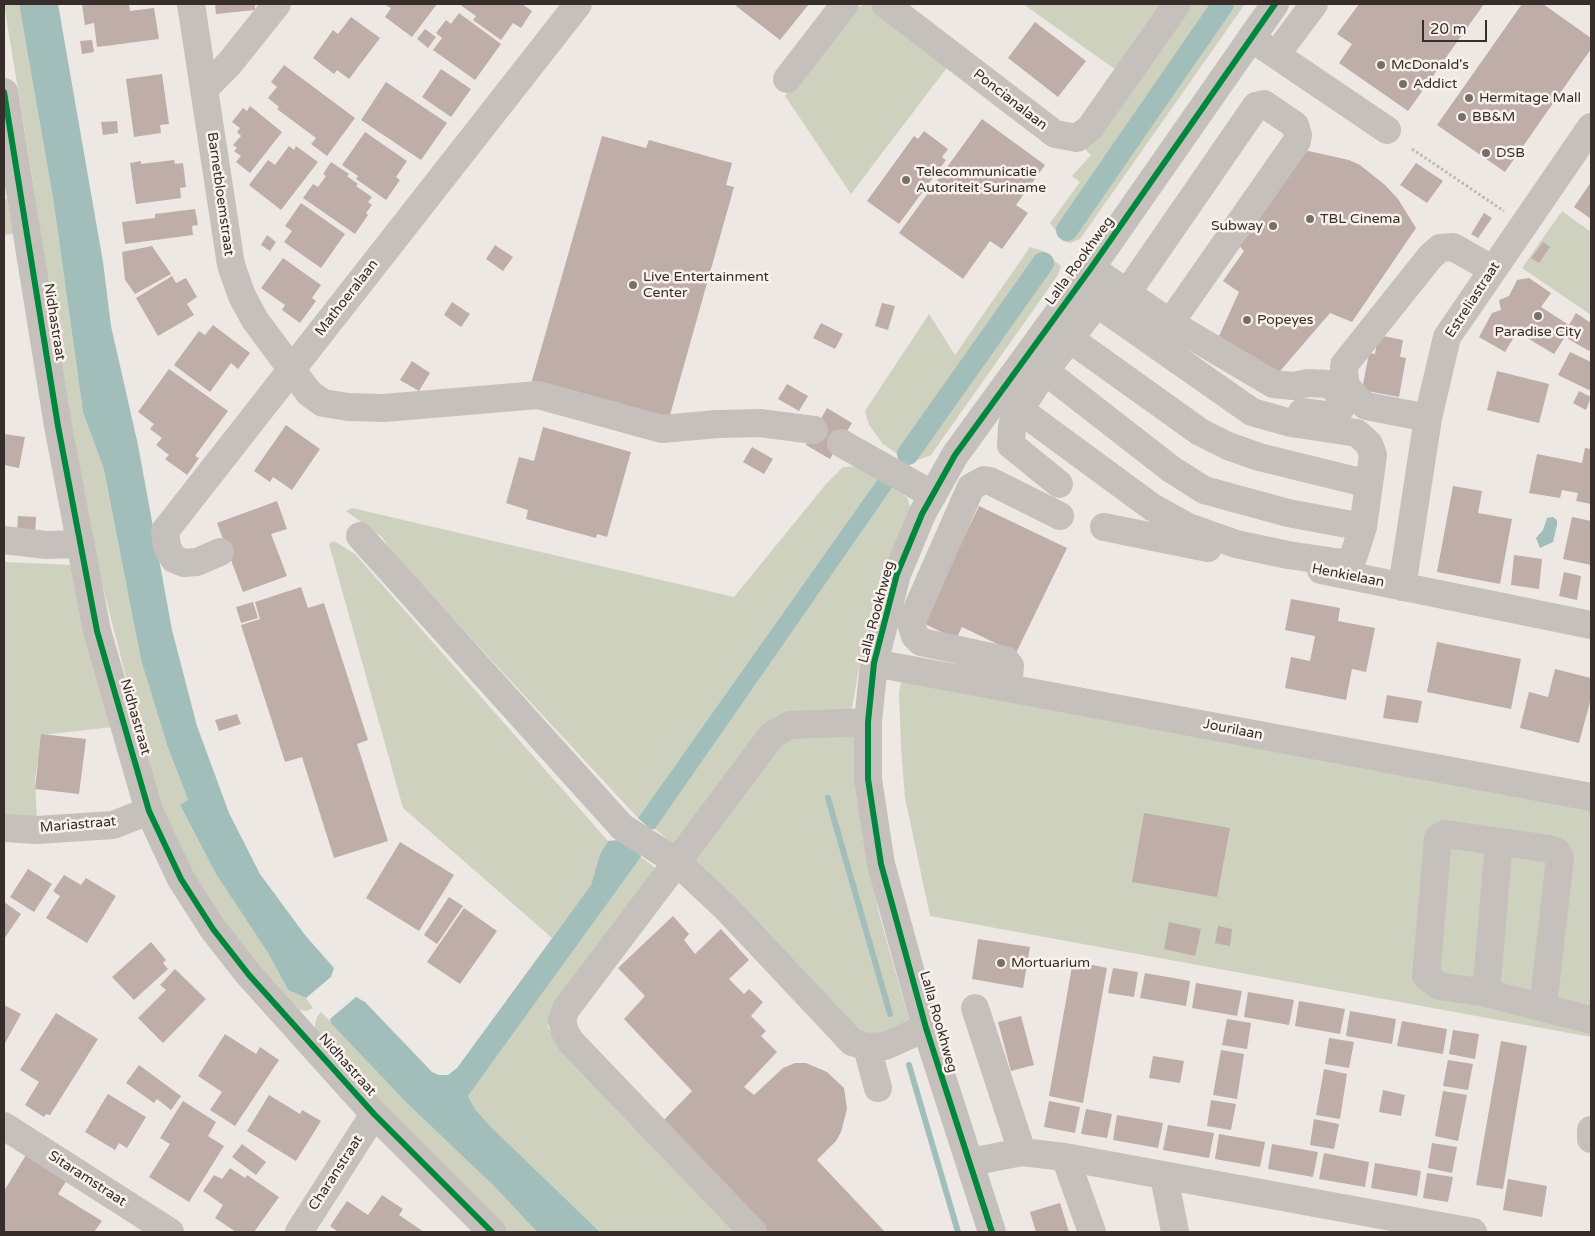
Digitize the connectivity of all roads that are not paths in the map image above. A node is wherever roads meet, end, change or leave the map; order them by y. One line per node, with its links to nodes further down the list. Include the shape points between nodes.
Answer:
1 (191, 4): 12 (street, Barnetbloemstraat)
2 (277, 4): 12 (street, via 229,64)
3 (578, 4): 21 (street, Mathoeralaan)
4 (845, 4): 11 (street)
5 (885, 4): 6 (street, Poncianalaan, via 1055,134 1077,138 1090,128)
6 (1177, 4)
7 (1274, 4): 9 (street, Lalla Rookhweg)
8 (1314, 4): 10 (street)
9 (1251, 38): 10 (street); 17 (street, Lalla Rookhweg)
10 (1276, 55): 15 (street)
11 (787, 79)
12 (205, 88): 21 (street, Barnetbloemstraat, via 231,265 242,296)
13 (4, 92): 37 (street, Nidhastraat, via 58,426)
14 (1591, 127): 16 (street, Estreliastraat)
15 (1387, 130)
16 (1492, 269): 23 (street, via 1453,247 1440,248 1430,257 1344,365 1345,384); 25 (street, Estreliastraat, via 1447,337)
17 (1087, 284): 18 (street); 19 (street, via 1236,388 1263,402 1290,410 1333,416 1340,409 1340,393 1328,384 1273,384); 20 (street); 27 (street, via 1252,412 1299,424); 31 (street, Lalla Rookhweg, via 955,455)
18 (1127, 293): 19 (street); 19 (street, via 1256,106 1264,104 1295,124 1297,141)
19 (1170, 323)
20 (1070, 339): 22 (street); 30 (street, via 1200,432 1228,446 1259,457)
21 (291, 369): 26 (street, Barnetbloemstraat, via 309,393 323,403 348,408 538,395 662,429 760,423); 38 (street, Mathoeralaan, via 165,531 167,547 174,559 197,562)
22 (1045, 371): 24 (street); 34 (street, via 1145,449 1204,490 1288,513)
23 (1366, 406): 25 (street); 27 (street)
24 (1020, 410): 29 (street, via 1012,428 1011,445); 34 (street, via 1152,507 1188,527 1236,544 1342,563 1353,558)
25 (1428, 418): 39 (street, Estreliastraat)
26 (814, 430)
27 (1357, 433): 30 (street, via 1368,444 1373,456)
28 (840, 443): 31 (street)
29 (1059, 484)
30 (1369, 484): 34 (street)
31 (933, 495): 41 (street, Lalla Rookhweg, via 897,574)
32 (1060, 516): 42 (street, via 990,481 984,480 971,487 911,623 914,636 922,642 1005,660 1010,666)
33 (1104, 527): 39 (street, Henkielaan)
34 (1363, 527)
35 (360, 536): 48 (street, via 622,827)
36 (4, 540): 37 (street, via 46,545)
37 (81, 544): 45 (street, Nidhastraat, via 97,631)
38 (220, 552)
39 (1402, 586): 40 (street, Henkielaan)
40 (1591, 625)
41 (874, 663): 42 (street, Jourilaan); 43 (street, Lalla Rookhweg)
42 (1008, 687): 44 (street, Jourilaan)
43 (868, 722): 48 (street, via 790,725 772,735); 53 (street, Lalla Rookhweg, via 868,779 882,864)
44 (1591, 796)
45 (149, 811): 46 (street, Mariastraat, via 112,825 37,830); 56 (street, Nidhastraat, via 181,879 213,929)
46 (4, 828)
47 (1499, 842): 49 (street); 49 (street, via 1454,834 1438,838 1426,976 1439,986); 50 (street, via 1550,849 1560,858)
48 (677, 862): 54 (street, via 726,908 852,1042); 67 (street, via 566,1009 562,1020 565,1032 578,1049)
49 (1486, 993): 50 (street)
50 (1543, 1007): 52 (street)
51 (975, 1008): 60 (street)
52 (1591, 1020)
53 (926, 1028): 54 (street, via 885,1046); 62 (street, Lalla Rookhweg)
54 (867, 1047): 55 (street)
55 (878, 1088)
56 (374, 1114): 65 (street, Charanstraat); 66 (street, Nidhastraat)
57 (4, 1126): 64 (street, Sitaramstraat)
58 (1591, 1130): 59 (street)
59 (1591, 1139)
60 (1022, 1152): 61 (street); 62 (street)
61 (1065, 1157): 63 (street); 69 (street)
62 (970, 1162): 68 (street, Lalla Rookhweg)
63 (1164, 1176): 70 (street); 71 (street)
64 (170, 1232)
65 (299, 1232)
66 (492, 1232)
67 (753, 1232)
68 (992, 1232)
69 (1092, 1232)
70 (1175, 1232)
71 (1473, 1232)

